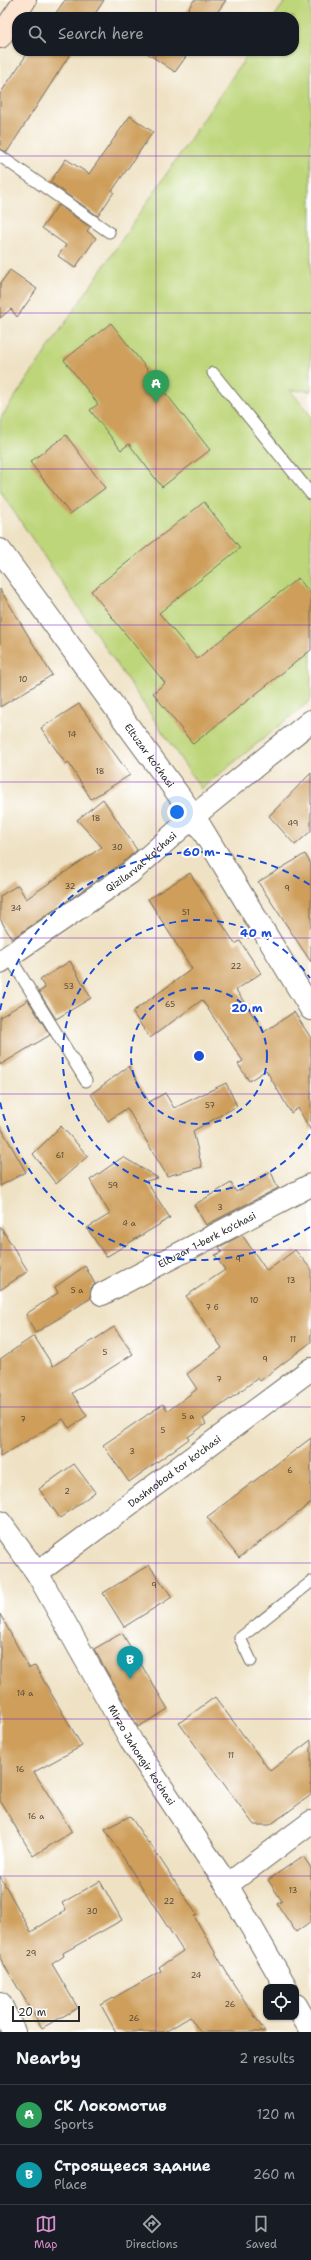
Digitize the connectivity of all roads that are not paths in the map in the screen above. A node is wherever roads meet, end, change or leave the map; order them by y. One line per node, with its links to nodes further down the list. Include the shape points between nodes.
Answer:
1 (25, 0): 2 (street)
2 (17, 12)
3 (12, 19): 4 (street)
4 (0, 37)
5 (0, 156): 6 (lane)
6 (109, 232)
7 (213, 373): 8 (lane)
8 (311, 494)
9 (0, 550): 11 (street, Eltuzar ko'chasi)
10 (311, 721): 11 (street, Qizilarvat ko'chasi)
11 (194, 816): 12 (street, Qizilarvat ko'chasi, via 130,873); 13 (street, Eltuzar ko'chasi)
12 (4, 959): 14 (lane)
13 (311, 1009)
14 (86, 1082)
15 (311, 1184): 16 (street, Eltuzar 1-berk ko'chasi)
16 (102, 1294)
17 (311, 1369): 19 (street, Dashnobod tor ko'chasi)
18 (0, 1522): 19 (street, Mirzo Jahongir ko'chasi)
19 (37, 1573): 23 (street, Mirzo Jahongir ko'chasi, via 133,1744)
20 (311, 1582): 21 (lane, via 240,1638)
21 (251, 1661)
22 (311, 1822): 23 (street)
23 (227, 1885): 24 (street, Mirzo Jahongir ko'chasi)
24 (284, 1984)
25 (0, 2003): 28 (street)
26 (299, 2010): 27 (street)
27 (311, 2031)
28 (14, 2032)

